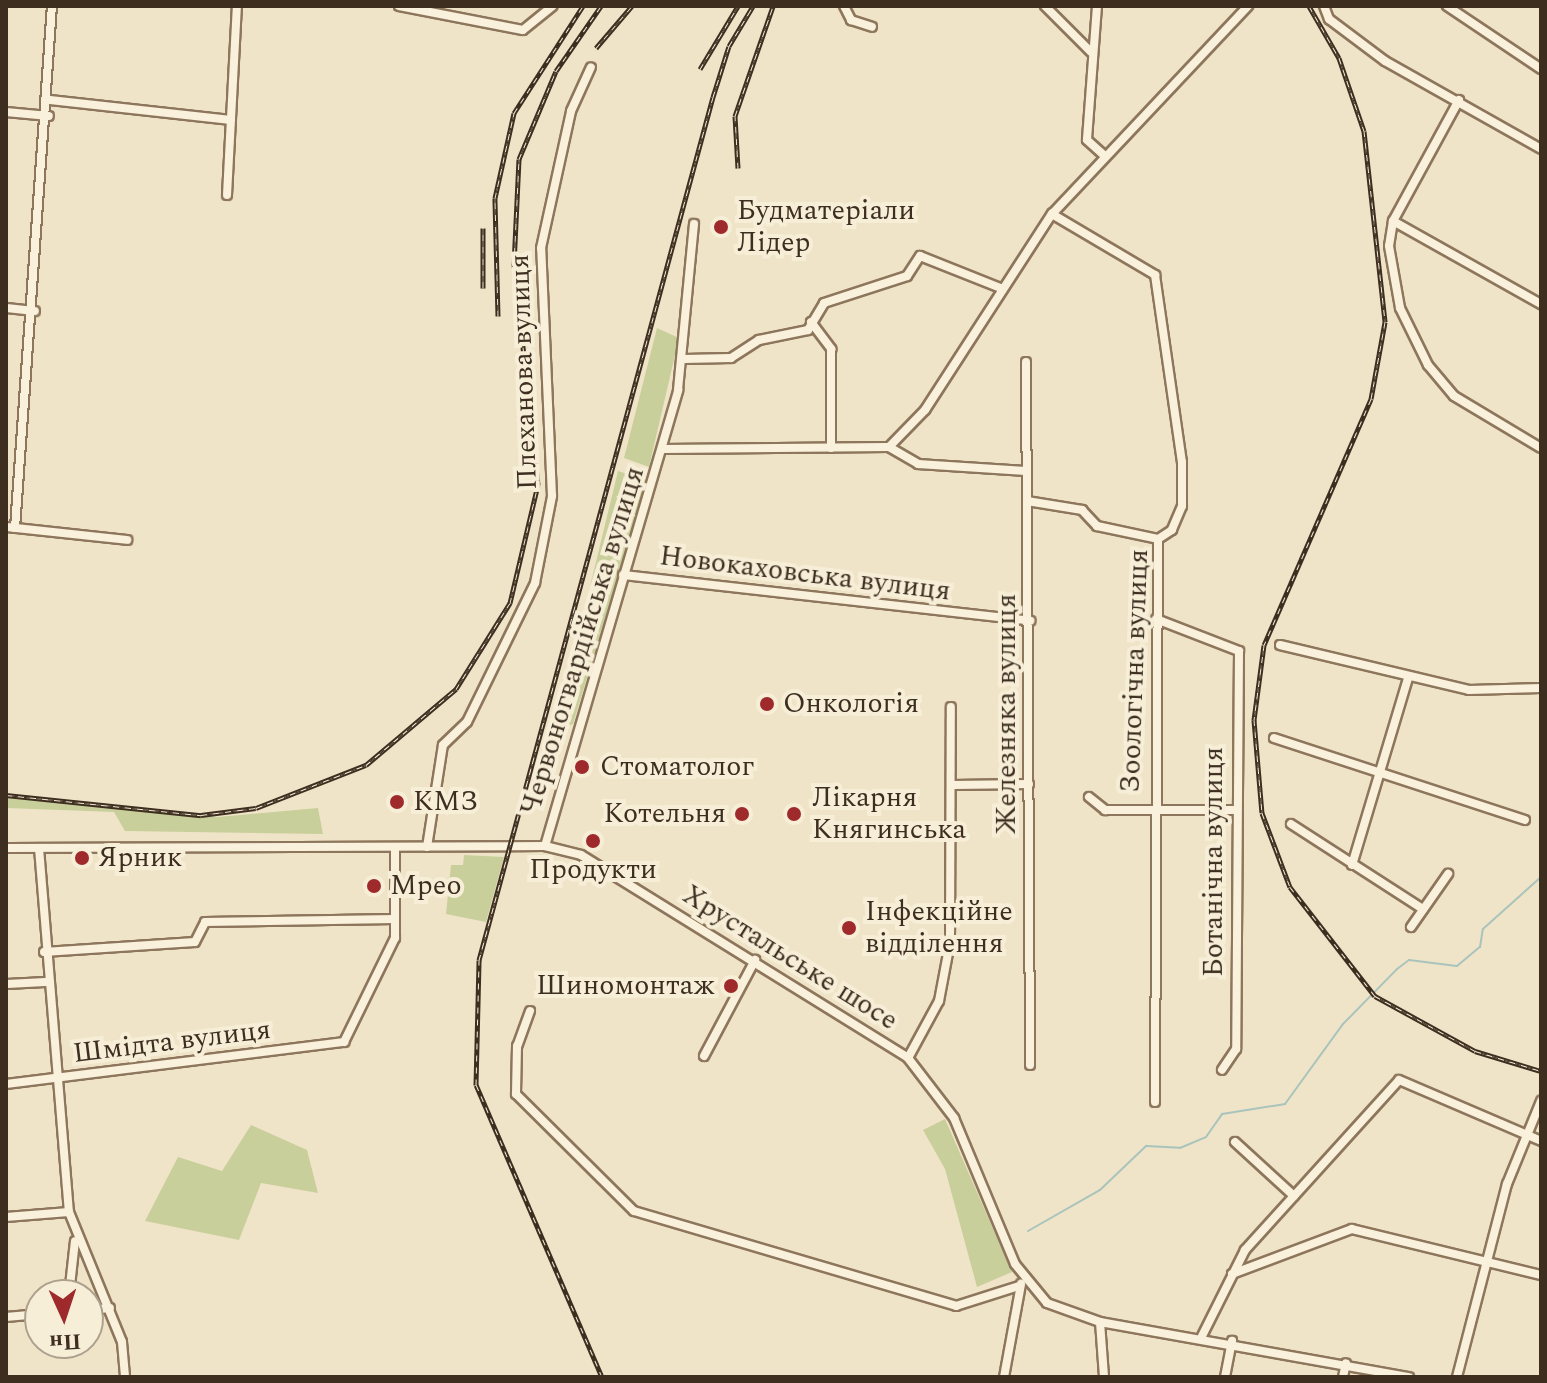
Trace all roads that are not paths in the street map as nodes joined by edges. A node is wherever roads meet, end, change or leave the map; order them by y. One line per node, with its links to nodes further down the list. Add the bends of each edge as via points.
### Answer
1 (52, 6): 15 (street)
2 (237, 6): 19 (street)
3 (399, 6): 4 (street, via 523,30)
4 (553, 6)
5 (844, 6): 11 (street, via 851,20)
6 (1045, 6): 12 (street)
7 (1097, 6): 12 (street)
8 (1248, 6): 21 (street)
9 (1324, 6): 16 (street, via 1329,19 1385,61)
10 (1447, 6): 14 (street)
11 (872, 27)
12 (1091, 52): 21 (street, via 1087,140)
13 (591, 67): 60 (street, Плеханова вулиця, via 571,111 541,248 552,496 535,583 467,722 443,745 433,768)
14 (1541, 69)
15 (50, 100): 18 (street); 19 (street)
16 (1459, 100): 20 (street); 24 (street)
17 (6, 112): 18 (street)
18 (49, 116): 29 (street)
19 (231, 120): 22 (street)
20 (1541, 149)
21 (1105, 156): 23 (street)
22 (227, 195)
23 (1052, 214): 26 (street); 40 (street, Зоологічна вулиця, via 1155,275 1182,462 1182,506 1172,530)
24 (1393, 221): 27 (street); 35 (street, via 1389,246 1400,308 1428,365 1454,396)
25 (694, 224): 31 (street, Червоногвардійська вулиця)
26 (1003, 289): 30 (street, via 920,256 907,276 824,303); 33 (street, via 925,410)
27 (1541, 304)
28 (6, 308): 29 (street)
29 (35, 311): 39 (street)
30 (811, 322): 31 (street, via 808,330 759,340 731,358); 34 (street, via 831,349)
31 (684, 359): 36 (street, Червоногвардійська вулиця)
32 (1026, 362): 37 (street, Железняка вулиця)
33 (889, 447): 34 (street); 37 (street, via 918,464)
34 (831, 448): 36 (street)
35 (1541, 448)
36 (663, 449): 42 (street, Червоногвардійська вулиця)
37 (1026, 471): 38 (street, Железняка вулиця)
38 (1027, 501): 40 (street, via 1082,510 1097,526); 44 (street, Железняка вулиця)
39 (11, 528): 41 (street)
40 (1158, 539): 43 (street, Зоологічна вулиця)
41 (127, 540)
42 (623, 575): 44 (street, Новокаховська вулиця); 58 (street, Червоногвардійська вулиця)
43 (1156, 619): 54 (street, Зоологічна вулиця); 55 (street, Ботанічна вулиця, via 1239,651)
44 (1030, 621): 51 (street, Железняка вулиця)
45 (1280, 645): 46 (street)
46 (1408, 678): 47 (street, via 1469,690); 50 (street)
47 (1541, 688)
48 (951, 707): 52 (street)
49 (1274, 738): 50 (street)
50 (1381, 767): 56 (street); 63 (street)
51 (1029, 784): 52 (street); 75 (street, Железняка вулиця)
52 (953, 785): 74 (street, via 950,943 939,1001)
53 (1089, 797): 54 (street, via 1105,810)
54 (1154, 810): 55 (street); 80 (street, Зоологічна вулиця)
55 (1233, 810): 76 (street, Ботанічна вулиця, via 1236,1049)
56 (1525, 820)
57 (1291, 824): 63 (street)
58 (545, 846): 60 (street, Хрустальське шосе); 69 (street, Хрустальське шосе, via 581,855)
59 (395, 847): 60 (street, Хрустальське шосе); 62 (street, Хрустальське шосе); 66 (street)
60 (427, 847)
61 (6, 848): 62 (street, Хрустальське шосе)
62 (39, 848): 68 (street)
63 (1352, 865): 65 (street)
64 (1448, 874): 65 (street)
65 (1423, 909): 67 (street)
66 (395, 919): 68 (street, via 205,922 195,942); 77 (street, Шмідта вулиця, via 395,938 344,1042)
67 (1411, 927)
68 (44, 952): 70 (street)
69 (755, 960): 73 (street); 74 (street, Хрустальське шосе)
70 (46, 982): 71 (street); 77 (street)
71 (6, 984)
72 (530, 1011): 93 (street, via 517,1046 516,1094 634,1211 956,1306)
73 (704, 1056)
74 (908, 1058): 91 (street, Хрустальське шосе, via 954,1118)
75 (1030, 1065)
76 (1222, 1070)
77 (53, 1080): 78 (street, Шмідта вулиця); 85 (street)
78 (6, 1084)
79 (1541, 1101): 81 (street)
80 (1155, 1102)
81 (1524, 1137): 82 (street); 84 (street, via 1399,1080); 88 (street)
82 (1541, 1141)
83 (1235, 1142): 84 (street)
84 (1294, 1196): 89 (street)
85 (69, 1212): 86 (street); 87 (street)
86 (6, 1217)
87 (75, 1239): 92 (street); 94 (street)
88 (1489, 1260): 89 (street, via 1352,1229); 90 (street); 106 (street)
89 (1231, 1275): 97 (street)
90 (1541, 1275)
91 (1026, 1278): 93 (street); 96 (street, Хрустальське шосе, via 1047,1303)
92 (71, 1279)
93 (1019, 1286): 101 (street)
94 (110, 1308): 95 (street); 100 (street)
95 (104, 1309)
96 (1100, 1322): 97 (street, Хрустальське шосе); 102 (street)
97 (1202, 1336): 98 (street, Хрустальське шосе)
98 (1232, 1341): 99 (street, Хрустальське шосе); 103 (street)
99 (1346, 1363): 104 (street); 105 (street, Хрустальське шосе)
100 (125, 1377)
101 (1004, 1377)
102 (1104, 1377)
103 (1225, 1377)
104 (1343, 1377)
105 (1409, 1377)
106 (1457, 1377)

